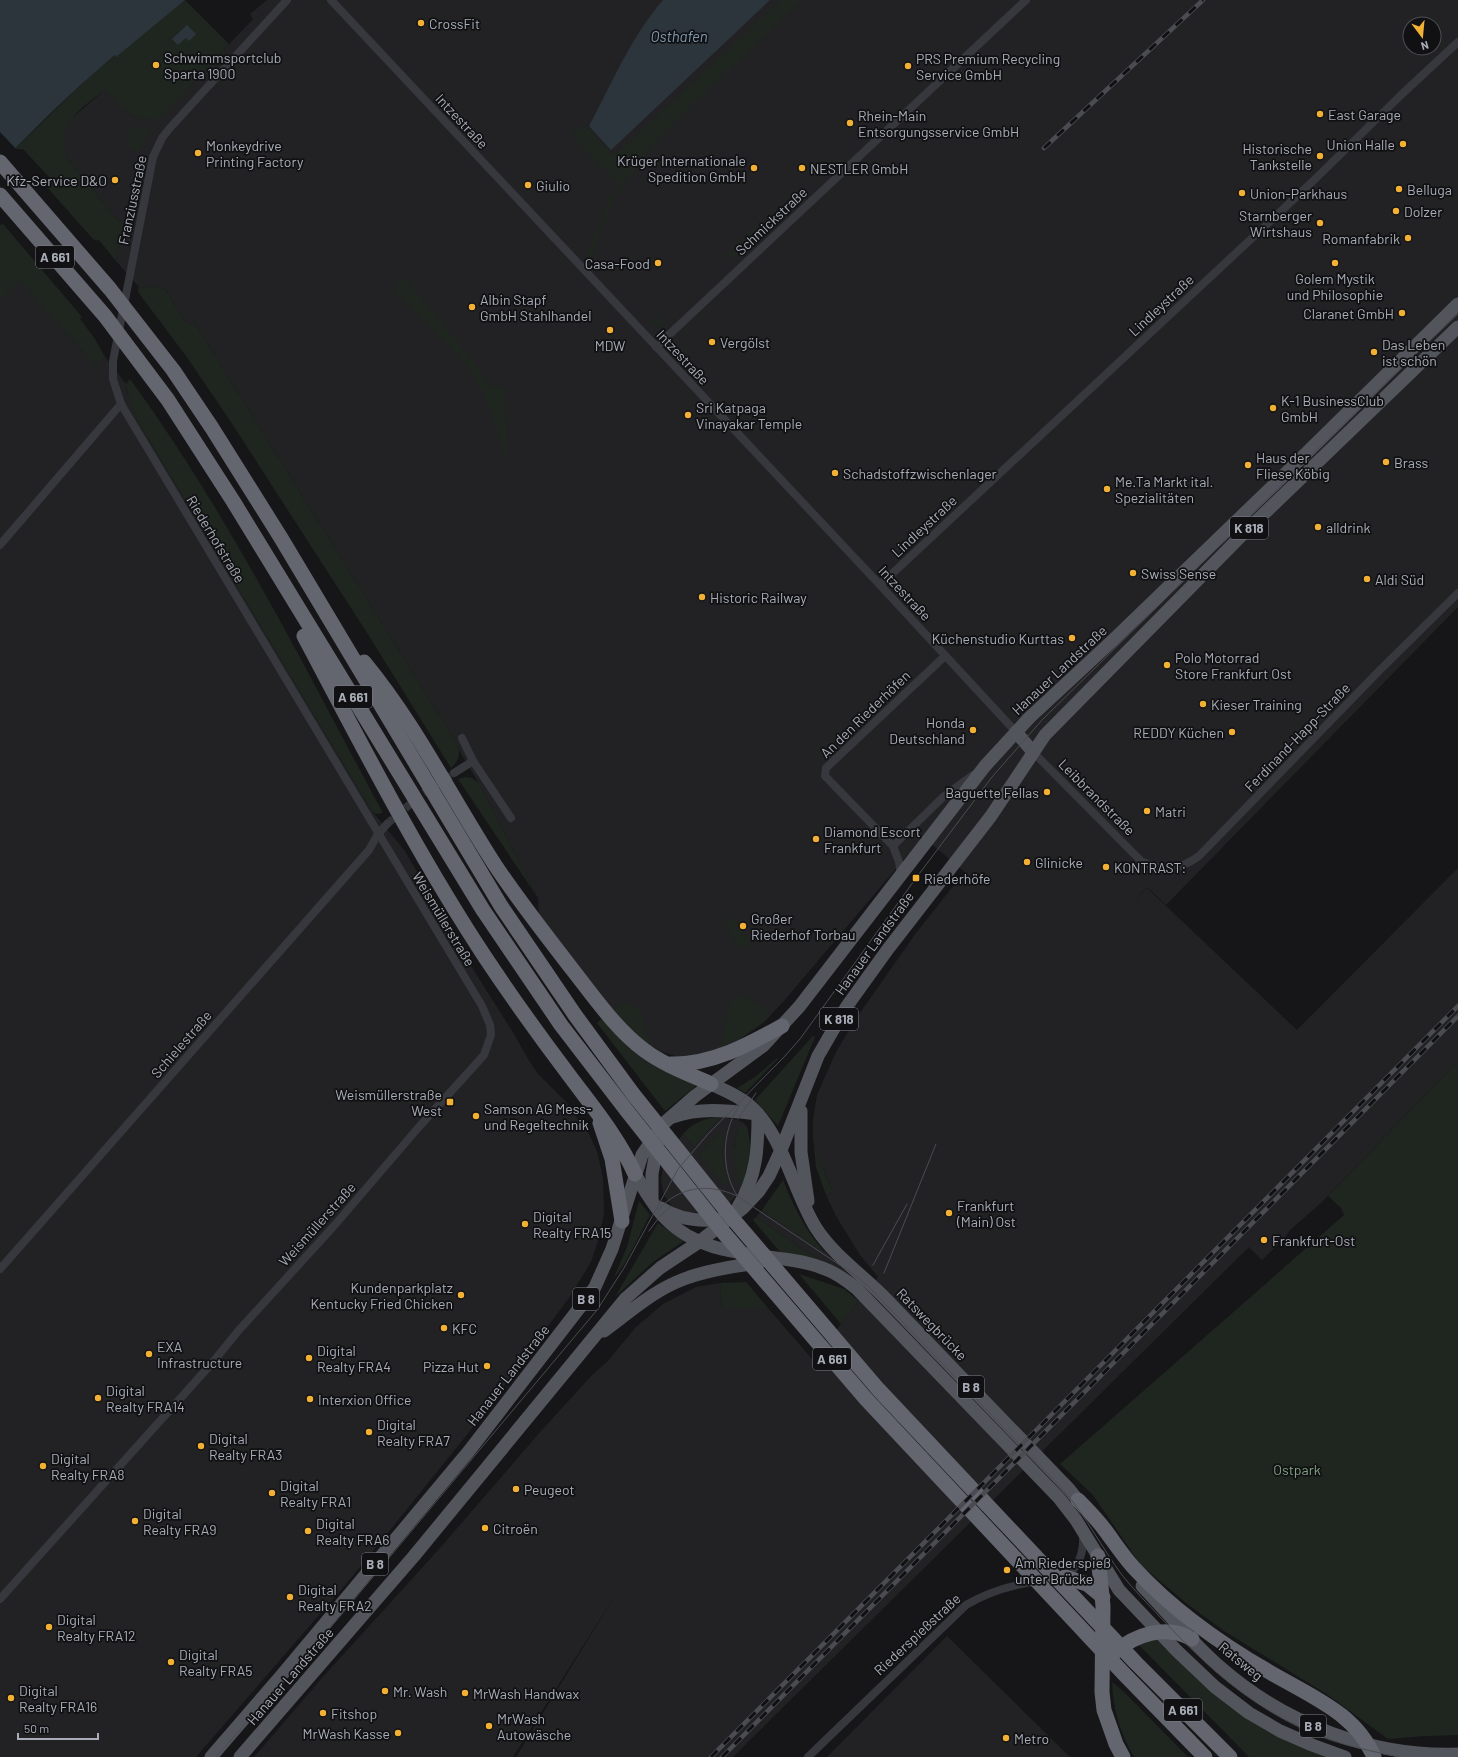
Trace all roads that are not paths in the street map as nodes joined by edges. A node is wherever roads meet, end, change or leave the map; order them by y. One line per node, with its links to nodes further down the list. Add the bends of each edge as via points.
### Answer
1 (287, 0): 10 (street, Franziusstraße, via 169,129 157,146 113,360 113,378)
2 (331, 0): 9 (street, Intzestraße)
3 (1026, 0): 9 (street, Schmickstraße)
4 (1458, 42): 13 (street, Lindleystraße)
5 (0, 162): 15 (highway, A 661, via 110,289 173,370 212,428)
6 (2, 197): 12 (highway, A 661, via 105,316 130,349 200,449)
7 (1458, 304): 17 (main road, Hanauer Landstraße / K 818, via 1362,400)
8 (1458, 327): 19 (main road, Hanauer Landstraße / K 818, via 1239,538 1045,735)
9 (656, 347): 13 (street, Intzestraße)
10 (120, 404): 11 (street); 25 (street, Riederhofstraße)
11 (0, 545)
12 (267, 557): 31 (highway, via 297,622 431,872 516,1003); 60 (highway, A 661, via 483,910 561,1025 627,1112 723,1232 866,1399)
13 (880, 586): 16 (street, Intzestraße)
14 (1458, 593): 27 (street, Ferdinand-Happ-Straße, via 1199,856 1188,864 1171,869)
15 (333, 624): 30 (highway, via 384,686 495,865 536,922 617,1024 643,1049); 61 (highway, A 661, via 501,906 575,1015 633,1094 733,1219 878,1389 1136,1663)
16 (945, 656): 17 (street, Intzestraße); 26 (street, An den Riederhöfen, via 826,768 824,773)
17 (1016, 732): 19 (main road); 21 (main road, Hanauer Landstraße / K 818)
18 (462, 738): 20 (street)
19 (1033, 752): 27 (street, Leibbrandstraße); 33 (main road, Hanauer Landstraße / K 818, via 991,816 847,1006 818,1056)
20 (473, 760): 22 (street); 23 (street)
21 (985, 766): 26 (street, via 943,797); 28 (main road, Hanauer Landstraße / K 818)
22 (454, 773)
23 (512, 818)
24 (387, 824): 25 (street)
25 (378, 834): 44 (street, Schielestraße, via 369,850); 51 (street, Weismüllerstraße, via 487,1015 491,1035 484,1055)
26 (893, 846): 28 (street, An den Riederhöfen)
27 (1141, 861)
28 (901, 876): 29 (main road, Hanauer Landstraße / K 818, via 821,981)
29 (782, 1026): 30 (highway, via 712,1058 694,1063); 32 (main road, Hanauer Landstraße / K 818, via 749,1058)
30 (668, 1064): 32 (highway)
31 (566, 1072): 37 (highway, via 609,1128); 40 (highway, via 598,1120 603,1132 614,1170)
32 (711, 1084): 34 (main road, B 8, via 743,1101); 35 (main road, B 8)
33 (802, 1096): 36 (main road, Hanauer Landstraße / K 818); 41 (main road, via 800,1152)
34 (758, 1114): 35 (main road, via 706,1111 683,1114); 36 (main road, B 8); 39 (main road, via 755,1168 748,1188)
35 (665, 1122): 37 (main road, B 8, via 647,1146); 38 (main road, via 654,1158)
36 (781, 1150): 39 (main road, K 818, via 759,1191); 41 (main road, B 8)
37 (635, 1174): 38 (main road); 40 (main road, Hanauer Landstraße / B 8)
38 (652, 1201): 39 (main road, via 680,1218 705,1221); 42 (main road, via 669,1222)
39 (732, 1217): 42 (main road, K 818)
40 (622, 1221): 56 (main road, Hanauer Landstraße / B 8, via 605,1268 595,1287 566,1327 469,1451)
41 (813, 1222): 46 (main road, Ratswegbrücke / B 8, via 828,1244 873,1285)
42 (699, 1242): 43 (main road, B 8, via 729,1252); 45 (main road, Hanauer Landstraße / B 8, via 639,1285 621,1303)
43 (799, 1262): 45 (main road, via 756,1263 683,1279 638,1305); 46 (main road, Ratswegbrücke / B 8, via 825,1269 864,1296)
44 (0, 1269)
45 (592, 1341): 57 (main road, Hanauer Landstraße / B 8, via 414,1556)
46 (1069, 1496): 47 (main road, B 8, via 1071,1512); 53 (main road, Ratsweg / B 8, via 1117,1557); 63 (highway, via 1096,1518 1134,1568 1165,1600 1201,1629 1267,1671 1327,1703 1362,1736)
47 (1083, 1530): 48 (main road, B 8); 49 (street, via 1081,1558)
48 (1098, 1556): 50 (highway); 52 (main road, B 8, via 1119,1590)
49 (1065, 1577): 50 (highway, via 1087,1584); 58 (street, Riederspießstraße, via 1023,1583 979,1597 966,1605)
50 (1103, 1597): 54 (highway)
51 (0, 1599)
52 (1159, 1632): 53 (highway, via 1180,1634); 54 (highway, via 1130,1640 1121,1646 1113,1654); 62 (main road, B 8, via 1214,1687 1249,1713 1295,1738)
53 (1192, 1639): 55 (main road, Ratsweg / B 8, via 1219,1666 1250,1690 1317,1728 1381,1747 1431,1754)
54 (1102, 1680): 59 (highway, via 1108,1725)
55 (1458, 1754)
56 (211, 1757)
57 (240, 1757)
58 (808, 1757)
59 (1123, 1757)
60 (1205, 1757)
61 (1230, 1757)
62 (1345, 1757)
63 (1374, 1757)

